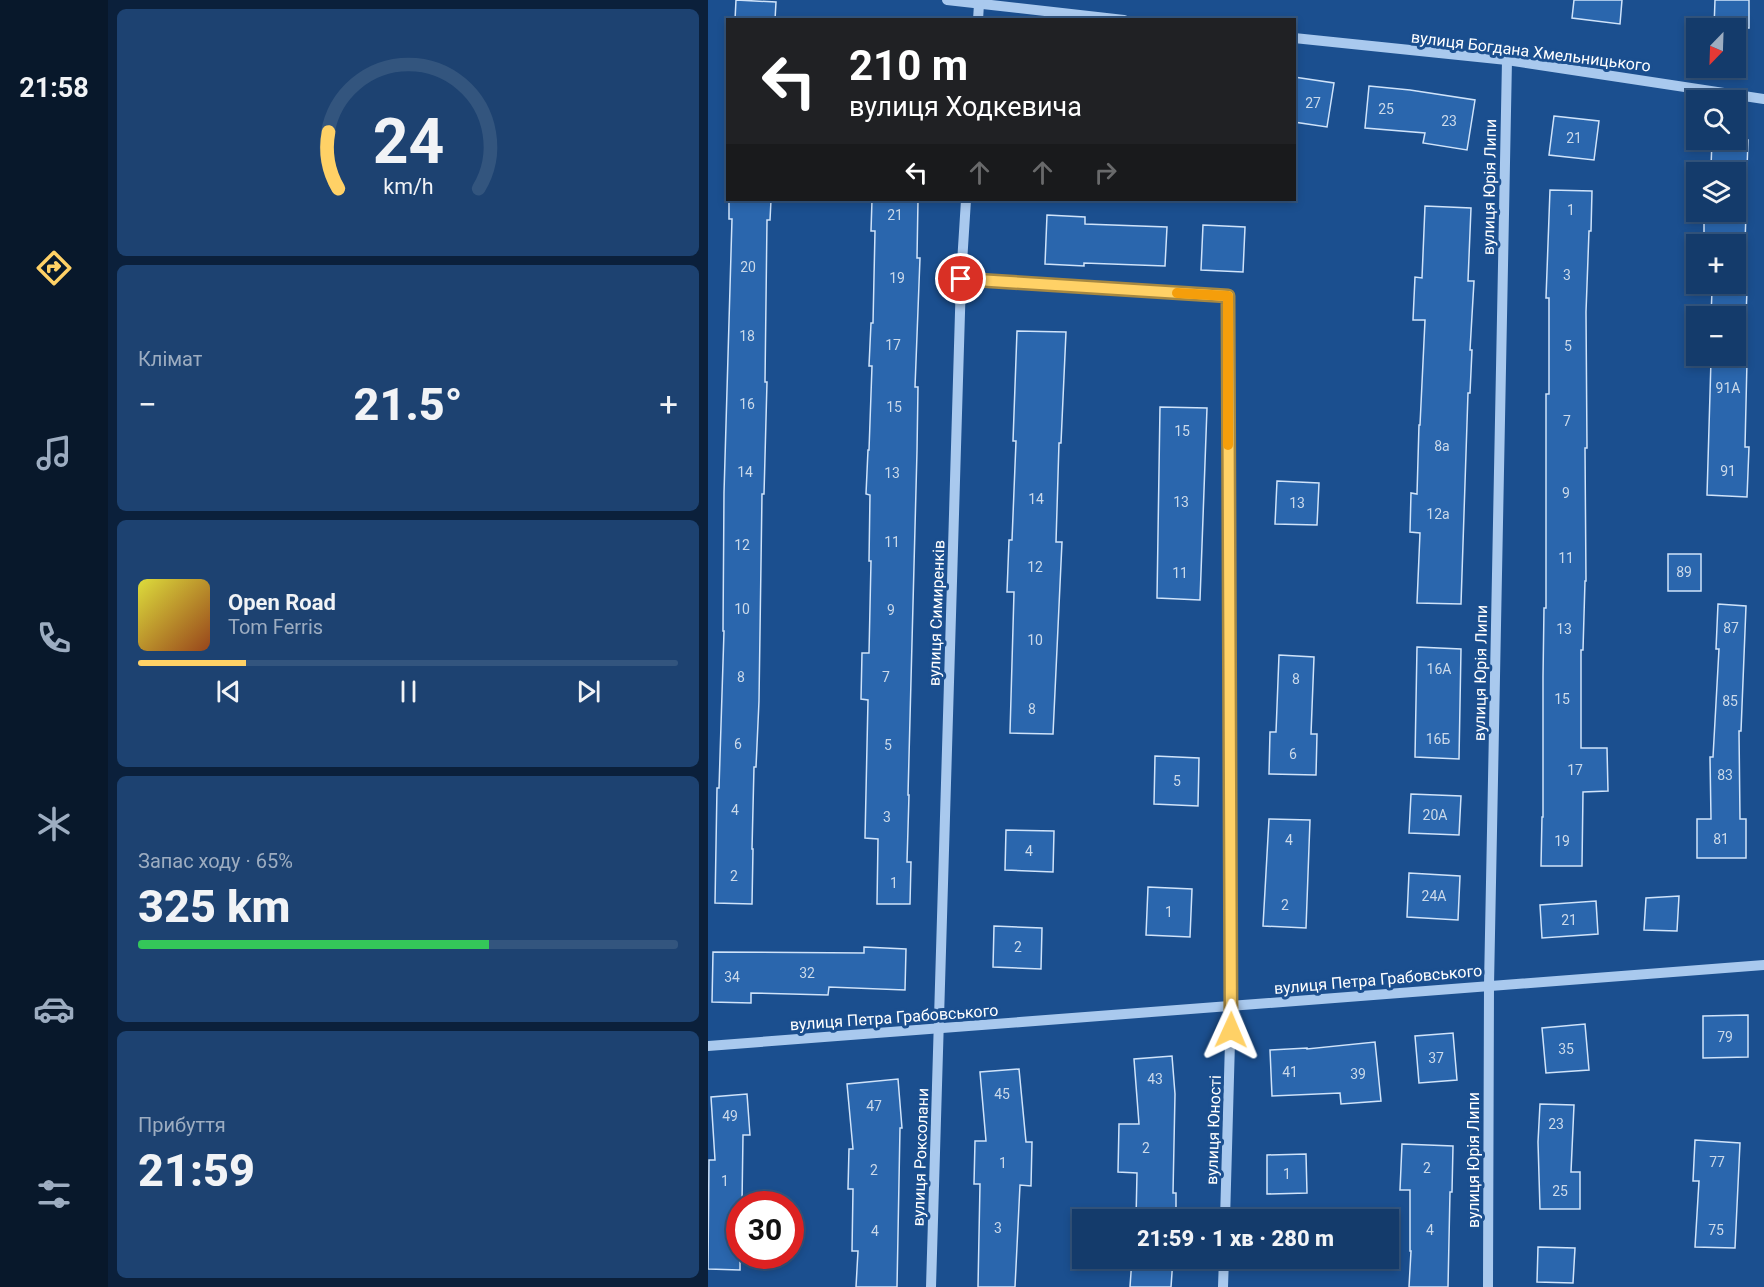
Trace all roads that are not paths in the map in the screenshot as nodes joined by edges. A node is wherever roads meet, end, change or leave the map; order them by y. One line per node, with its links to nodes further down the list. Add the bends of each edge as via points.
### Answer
1 (947, 0): 2 (street)
2 (979, 4): 3 (street); 4 (street)
3 (978, 18)
4 (1106, 18)
5 (1296, 38): 6 (street, вулиця Богдана Хмельницького)
6 (1507, 60): 7 (street, вулиця Богдана Хмельницького); 11 (street, вулиця Юрія Липи)
7 (1764, 99)
8 (966, 201): 9 (street, вулиця Симиренків)
9 (961, 279): 12 (street, вулиця Юності, via 1228,296); 13 (street, вулиця Симиренків)
10 (1764, 965): 11 (street, вулиця Петра Грабовського)
11 (1489, 985): 12 (street, вулиця Петра Грабовського); 19 (street, вулиця Юрія Липи)
12 (1231, 1006): 13 (street, вулиця Петра Грабовського); 15 (street, вулиця Юності)
13 (939, 1028): 14 (street, вулиця Петра Грабовського); 17 (street, вулиця Роксолани)
14 (708, 1046)
15 (1225, 1209)
16 (1224, 1269): 18 (street)
17 (931, 1287)
18 (1223, 1287)
19 (1488, 1287)

